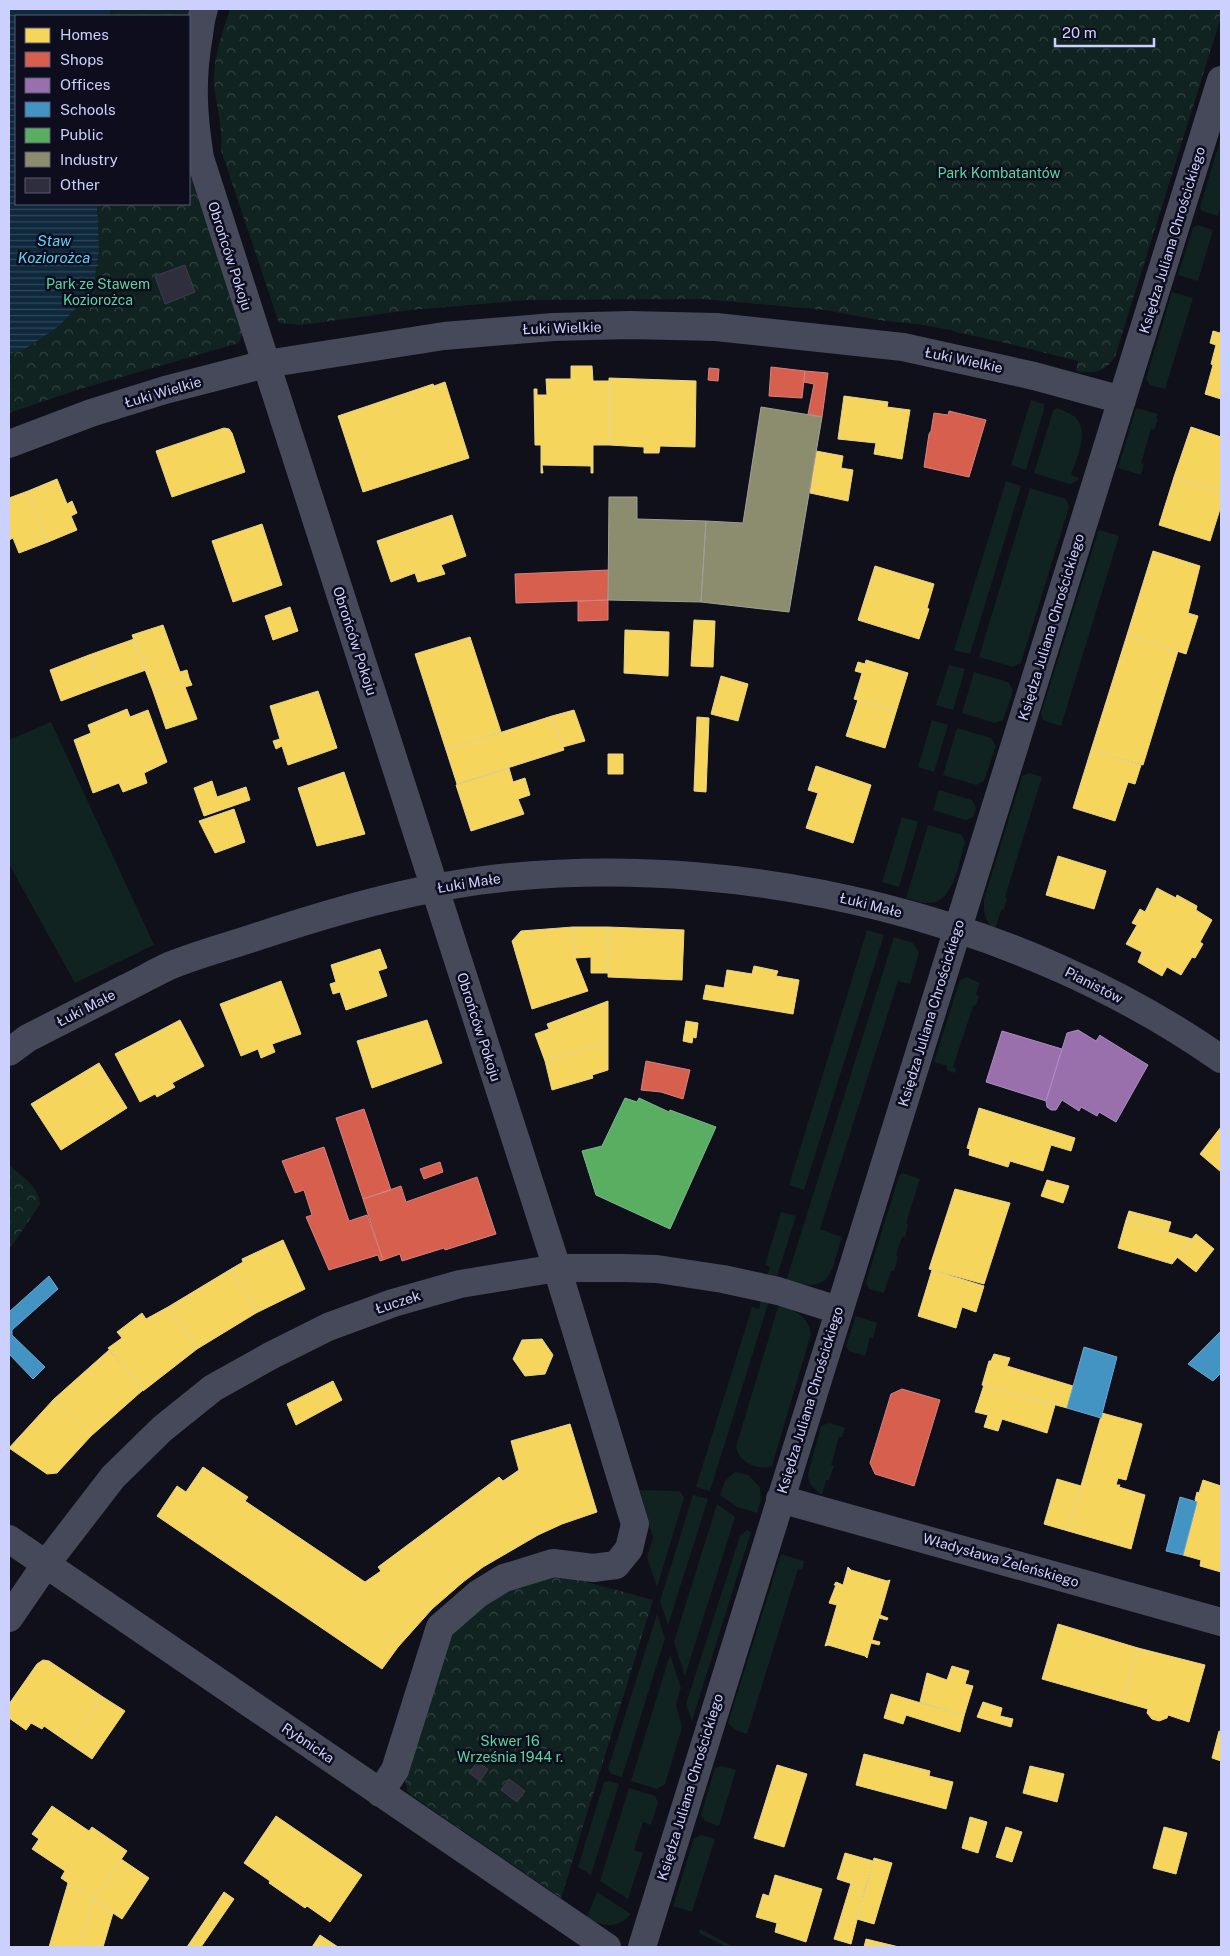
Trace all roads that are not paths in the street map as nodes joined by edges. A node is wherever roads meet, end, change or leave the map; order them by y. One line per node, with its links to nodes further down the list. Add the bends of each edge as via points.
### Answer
1 (204, 9): 3 (street, Obrońców Pokoju, via 192,90 200,158)
2 (1221, 80): 4 (street, Księdza Juliana Chrościckiego)
3 (266, 364): 4 (street, Łuki Wielkie, via 444,336 497,331 630,325 716,327 903,347 1034,376); 5 (street, Łuki Wielkie, via 91,413); 6 (street, Obrońców Pokoju)
4 (1122, 400): 7 (street, Księdza Juliana Chrościckiego)
5 (9, 444)
6 (435, 888): 7 (street, Łuki Małe, via 558,874 696,876 835,896); 8 (street, Łuki Małe, via 325,914 169,966 28,1038); 10 (street, Obrońców Pokoju)
7 (957, 930): 9 (street, Pianistów, via 1065,969 1136,1007); 11 (street, Księdza Juliana Chrościckiego)
8 (9, 1052)
9 (1221, 1059)
10 (557, 1268): 11 (street, Łuczek, via 657,1269 690,1273 755,1285); 14 (street, Łuczek, via 460,1284 393,1303 328,1327 213,1388 162,1429 113,1477); 17 (street, Obrońców Pokoju, via 631,1507 635,1524 629,1549 616,1565 593,1568 553,1563 504,1578 478,1594 440,1627 395,1770)
11 (838, 1310): 12 (street, Księdza Juliana Chrościckiego)
12 (780, 1499): 16 (street, Władysława Żeleńskiego); 19 (street, Księdza Juliana Chrościckiego)
13 (9, 1539): 14 (street, Rybnicka)
14 (46, 1564): 15 (street, Łuczek); 17 (street, Rybnicka)
15 (9, 1618)
16 (1221, 1622)
17 (380, 1793): 18 (street, Rybnicka)
18 (607, 1947)
19 (642, 1947)

